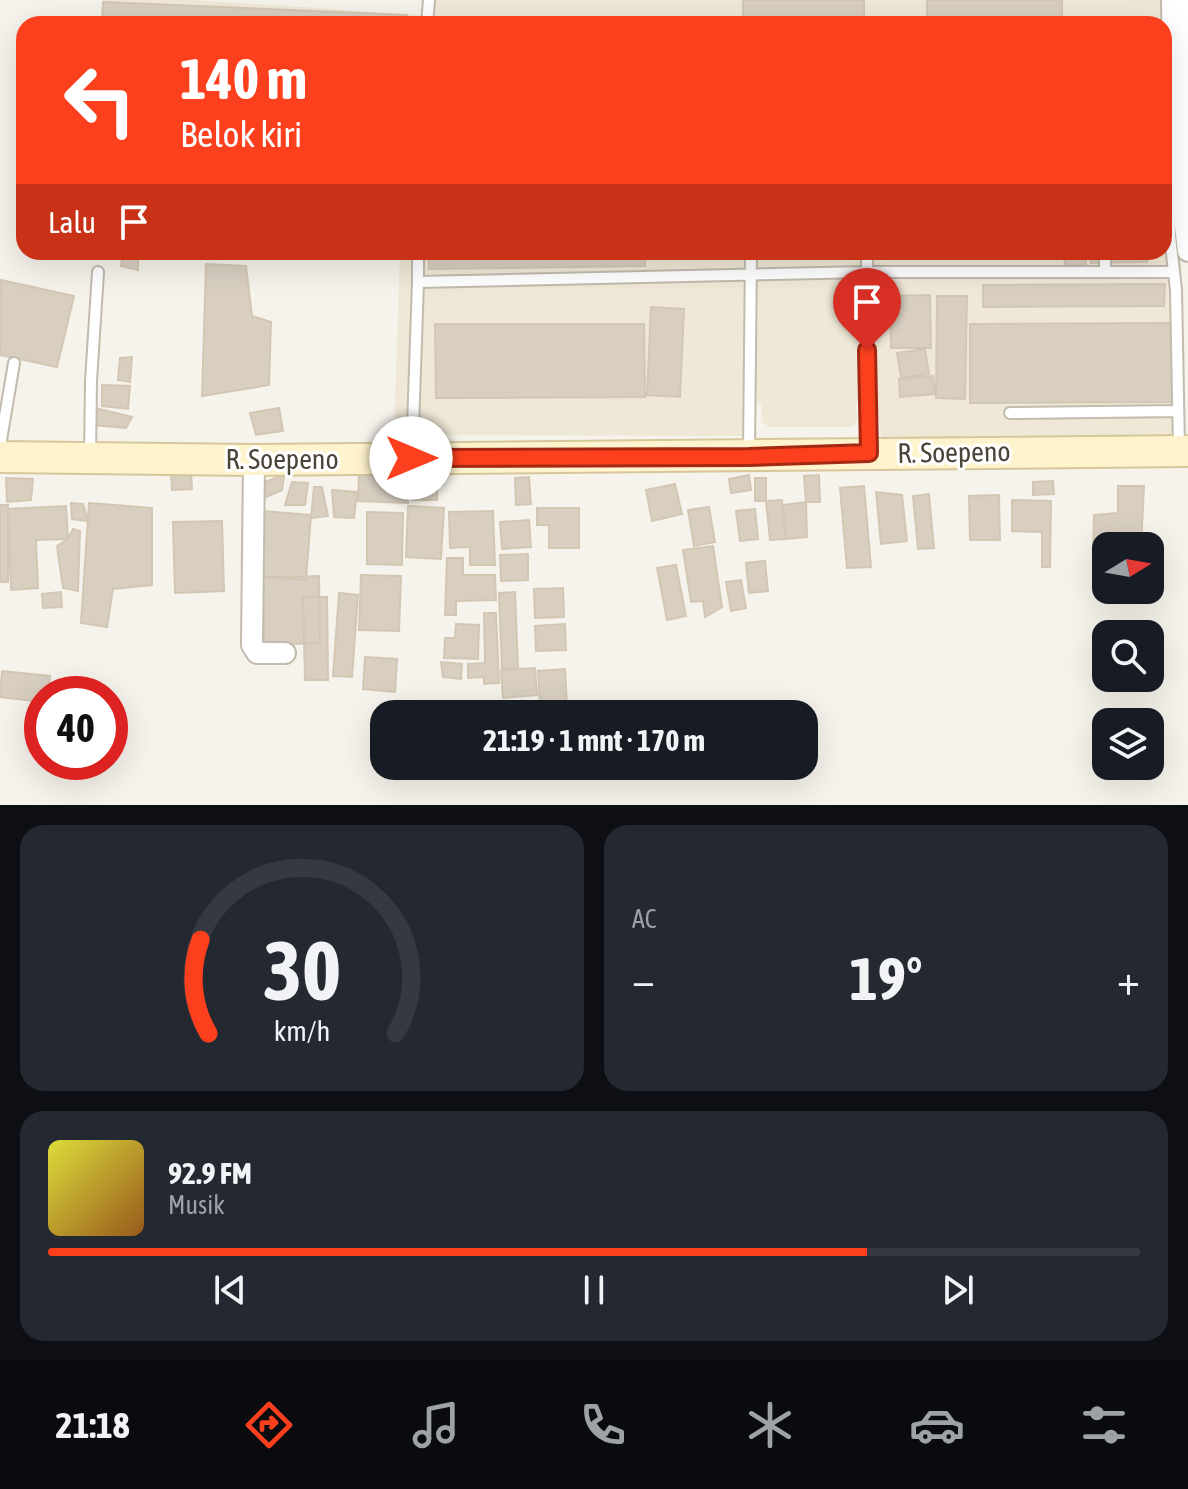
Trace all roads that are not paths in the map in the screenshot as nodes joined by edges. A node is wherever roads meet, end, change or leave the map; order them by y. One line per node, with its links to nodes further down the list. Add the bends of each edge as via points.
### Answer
1 (1179, 0): 2 (street, via 1182,200)
2 (1188, 251)
3 (1172, 254): 11 (lane)
4 (418, 260): 13 (lane)
5 (751, 260): 12 (lane)
6 (867, 260): 9 (lane)
7 (1105, 260): 10 (lane)
8 (98, 272): 22 (lane)
9 (867, 272): 10 (lane); 12 (lane); 19 (lane)
10 (1105, 272): 11 (lane)
11 (1174, 272): 15 (lane)
12 (751, 276): 13 (lane); 21 (lane)
13 (418, 282): 23 (lane)
14 (14, 363): 17 (lane)
15 (1178, 411): 16 (lane); 18 (lane)
16 (1010, 413)
17 (0, 446)
18 (1184, 451): 19 (street, R. Soepeno)
19 (869, 453): 21 (street, R. Soepeno)
20 (0, 457): 22 (street, R. Soepeno)
21 (749, 457): 23 (street, R. Soepeno)
22 (90, 458): 24 (street, R. Soepeno)
23 (411, 458): 24 (street, R. Soepeno)
24 (254, 460): 25 (street, via 252,645 257,653)
25 (285, 653)

